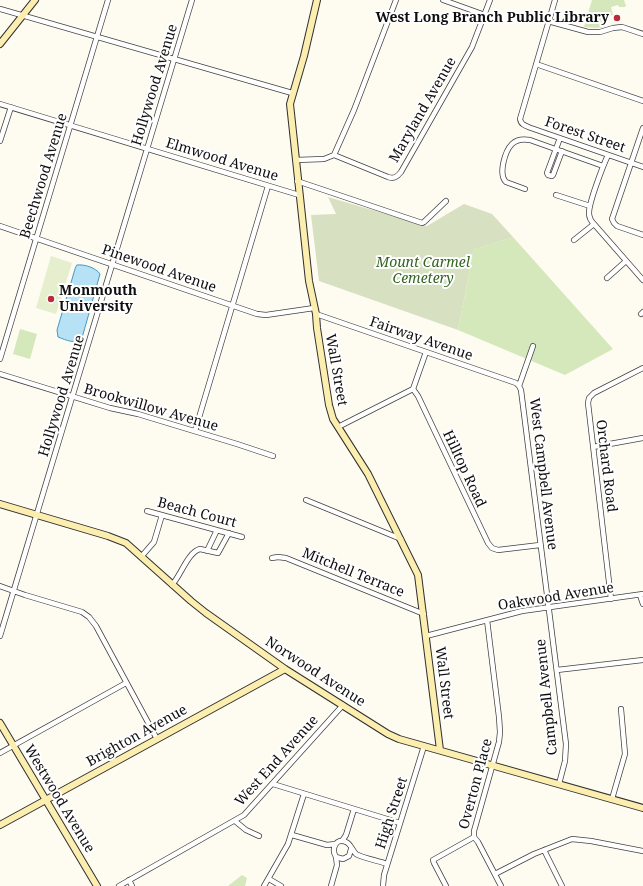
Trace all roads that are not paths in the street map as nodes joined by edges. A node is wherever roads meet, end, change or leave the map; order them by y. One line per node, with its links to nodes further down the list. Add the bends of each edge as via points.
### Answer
1 (35, 0): 11 (street)
2 (108, 0): 14 (street, Beechwood Avenue)
3 (192, 0): 16 (street, Hollywood Avenue)
4 (317, 0): 18 (street, Wall Street)
5 (396, 0): 29 (street)
6 (443, 0): 10 (street)
7 (490, 0): 10 (street, Maryland Avenue)
8 (555, 0): 12 (street)
9 (0, 9): 11 (street)
10 (485, 15): 29 (street, Maryland Avenue, via 472,47 397,177 388,177)
11 (22, 16): 14 (street); 15 (street)
12 (548, 21): 13 (street, via 588,32 622,27); 17 (street)
13 (643, 34)
14 (97, 37): 16 (street); 22 (street, Beechwood Avenue)
15 (0, 44)
16 (175, 59): 18 (street); 26 (street, Hollywood Avenue)
17 (536, 64): 19 (street); 24 (street, Forest Street, via 520,119 531,128)
18 (292, 93): 31 (street, Wall Street, via 290,104)
19 (643, 101)
20 (0, 104): 21 (street, Elmwood Avenue)
21 (11, 107): 22 (street, Elmwood Avenue); 25 (street)
22 (71, 126): 26 (street, Elmwood Avenue); 45 (street, Beechwood Avenue)
23 (643, 128): 32 (street)
24 (560, 138): 27 (street); 30 (street, Forest Street)
25 (0, 141)
26 (148, 149): 36 (street, Elmwood Avenue); 48 (street, Hollywood Avenue)
27 (555, 149): 28 (street); 28 (street, via 548,175 553,175); 37 (street, via 526,139 510,146 502,167 502,177 506,182)
28 (562, 151): 33 (street)
29 (334, 155): 31 (street)
30 (608, 155): 32 (street, Forest Street); 33 (street)
31 (296, 160): 35 (street, Wall Street)
32 (631, 163): 34 (street, Forest Street); 44 (street, via 612,216 617,226)
33 (603, 166): 41 (street)
34 (643, 167)
35 (297, 181): 38 (street, Wall Street); 40 (street, via 422,223)
36 (268, 186): 38 (street, Elmwood Avenue); 51 (street)
37 (525, 189)
38 (299, 195): 52 (street, Wall Street)
39 (556, 195): 41 (street)
40 (446, 201)
41 (590, 206): 42 (street, via 590,217)
42 (594, 224): 46 (street); 47 (street)
43 (0, 226): 45 (street, Pinewood Avenue)
44 (643, 235)
45 (36, 239): 48 (street, Pinewood Avenue); 55 (street, Beechwood Avenue)
46 (574, 240)
47 (626, 261): 49 (street); 50 (street)
48 (113, 265): 51 (street, Pinewood Avenue); 60 (street, Hollywood Avenue)
49 (607, 278)
50 (643, 280)
51 (232, 306): 52 (street, Pinewood Avenue, via 264,315); 62 (street)
52 (315, 311): 54 (street, Fairway Avenue); 61 (street, Wall Street, via 329,405)
53 (533, 346): 58 (street, West Campbell Avenue)
54 (426, 352): 58 (street, Fairway Avenue); 59 (street)
55 (0, 359)
56 (643, 368): 64 (street, Orchard Road, via 589,398)
57 (0, 374): 60 (street, Brookwillow Avenue)
58 (519, 386): 75 (street, West Campbell Avenue)
59 (413, 389): 61 (street); 75 (street, Hilltop Road, via 489,545 498,550)
60 (73, 397): 62 (street, Brookwillow Avenue); 69 (street, Hollywood Avenue)
61 (338, 426): 74 (street, Wall Street, via 368,474)
62 (195, 432): 65 (street, Brookwillow Avenue)
63 (643, 438): 64 (street)
64 (593, 447): 83 (street, Orchard Road)
65 (274, 456)
66 (306, 500): 74 (street)
67 (0, 504): 69 (street, Norwood Avenue)
68 (147, 511): 70 (street, Beach Court)
69 (37, 515): 77 (street, Norwood Avenue, via 121,541); 81 (street, Hollywood Avenue)
70 (162, 515): 71 (street, Beach Court); 77 (street, via 154,542)
71 (217, 530): 72 (street, Beach Court); 76 (street)
72 (228, 533): 73 (street, Beach Court); 76 (street, via 218,553)
73 (242, 537)
74 (401, 539): 86 (street, Wall Street, via 418,575)
75 (540, 545): 85 (street, West Campbell Avenue)
76 (206, 551): 79 (street, via 198,549 192,553)
77 (141, 557): 79 (street, Norwood Avenue)
78 (272, 558): 86 (street, Mitchell Terrace, via 286,558)
79 (172, 585): 91 (street, Norwood Avenue)
80 (0, 586): 81 (street)
81 (14, 591): 88 (street, Hollywood Avenue); 93 (street, via 85,613 96,626)
82 (642, 595): 83 (street, Oakwood Avenue); 84 (street)
83 (611, 599): 85 (street, Oakwood Avenue)
84 (643, 604)
85 (549, 607): 87 (street, Oakwood Avenue); 92 (street, Campbell Avenue)
86 (424, 614): 89 (street, Wall Street)
87 (487, 620): 89 (street, Oakwood Avenue); 102 (street, Overton Place, via 500,732)
88 (0, 636)
89 (426, 636): 100 (street, Wall Street)
90 (643, 660): 92 (street)
91 (285, 668): 94 (street, Norwood Avenue); 97 (street, Brighton Avenue)
92 (557, 670): 104 (street, Campbell Avenue, via 566,751)
93 (126, 683): 97 (street); 98 (street)
94 (342, 705): 99 (street, Norwood Avenue, via 388,734); 103 (street, West End Avenue)
95 (621, 709): 106 (street, via 625,754)
96 (0, 724): 98 (street, Westwood Avenue)
97 (157, 739): 107 (street, Brighton Avenue)
98 (13, 746): 101 (street); 107 (street, Westwood Avenue)
99 (424, 746): 100 (street, Norwood Avenue); 111 (street, High Street)
100 (440, 750): 102 (street, Norwood Avenue)
101 (0, 753)
102 (493, 766): 104 (street, Norwood Avenue); 116 (street, Overton Place)
103 (273, 784): 105 (street); 110 (street, West End Avenue)
104 (559, 784): 106 (street, Norwood Avenue)
105 (304, 794): 109 (street); 113 (street)
106 (612, 799): 108 (street, Norwood Avenue)
107 (45, 800): 112 (street, Brighton Avenue); 134 (street, Westwood Avenue)
108 (643, 808)
109 (354, 809): 111 (street); 114 (street)
110 (235, 821): 115 (street); 133 (street, West End Avenue)
111 (400, 823): 129 (street, High Street)
112 (0, 825)
113 (292, 835): 120 (street); 132 (street)
114 (346, 835): 117 (street); 118 (street)
115 (259, 836)
116 (474, 837): 131 (street); 141 (street, Overton Place, via 433,860)
117 (342, 841): 118 (street); 119 (street)
118 (348, 843): 121 (street)
119 (335, 844): 120 (street); 123 (street)
120 (327, 845): 123 (street)
121 (351, 849): 125 (street); 126 (street)
122 (544, 850): 124 (street, via 575,839); 131 (street); 143 (street)
123 (333, 851): 127 (street)
124 (643, 851)
125 (357, 854): 126 (street); 129 (street)
126 (349, 856): 128 (street)
127 (336, 857): 128 (street); 130 (street)
128 (343, 859): 130 (street)
129 (387, 864): 140 (street, High Street)
130 (337, 865): 139 (street)
131 (494, 874): 142 (street)
132 (269, 879): 137 (street); 138 (street)
133 (128, 880): 135 (street, West End Avenue); 136 (street)
134 (97, 886)
135 (119, 886)
136 (132, 886)
137 (264, 886)
138 (281, 886)
139 (331, 886)
140 (383, 886)
141 (446, 886)
142 (501, 886)
143 (562, 886)

